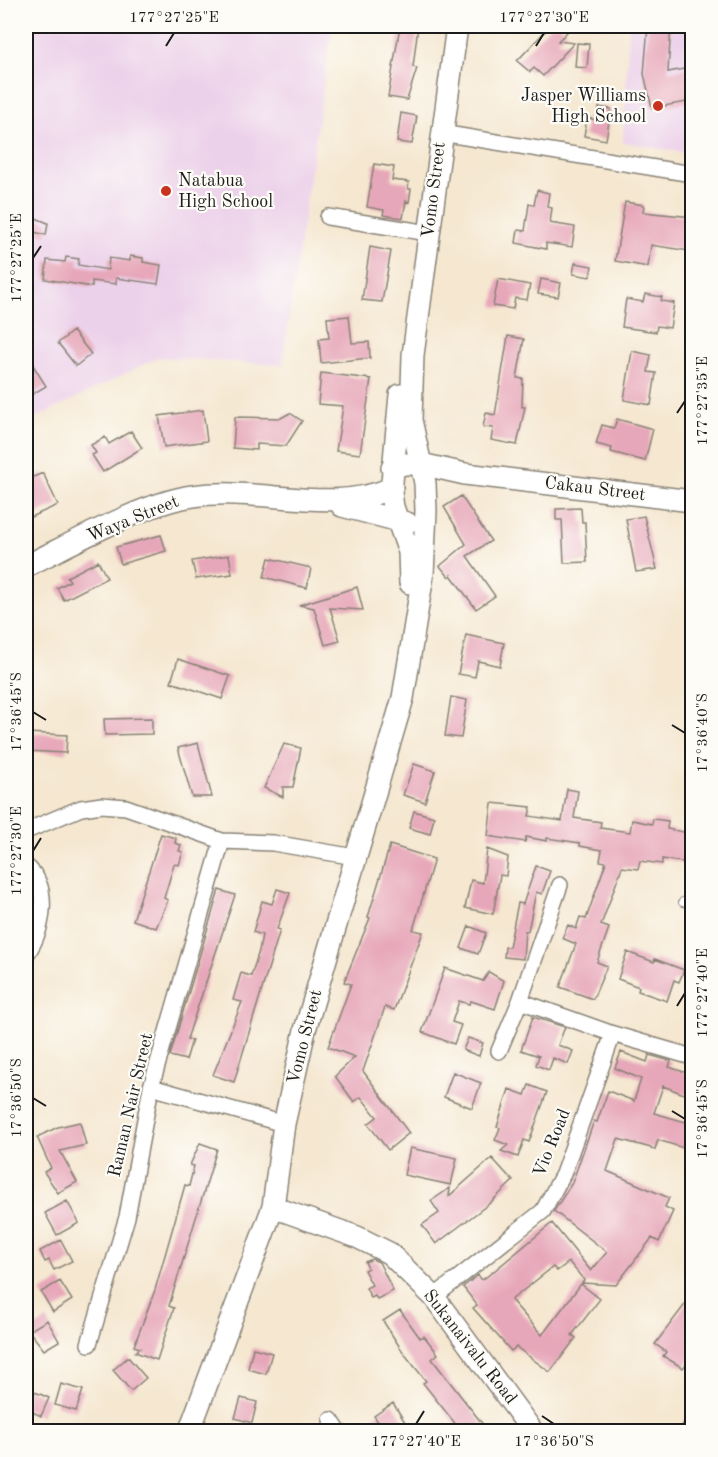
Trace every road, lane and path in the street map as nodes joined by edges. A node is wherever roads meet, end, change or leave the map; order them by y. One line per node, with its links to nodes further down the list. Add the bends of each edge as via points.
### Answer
1 (458, 26): 2 (main road, Vomo Street)
2 (441, 133): 3 (street); 5 (main road, Vomo Street)
3 (693, 174)
4 (328, 217): 5 (street)
5 (429, 233): 6 (main road, Vomo Street)
6 (413, 355): 7 (main road, Vomo Street, via 411,420); 8 (main road, Vomo Street, via 398,406)
7 (421, 464): 8 (main road, Waya Street, via 404,464); 9 (main road, Cakau Street); 12 (main road, Vomo Street)
8 (392, 478): 10 (main road, Waya Street, via 364,498); 13 (main road, Vomo Street, via 393,507)
9 (498, 478): 11 (main road, Cakau Street); 12 (main road, Cakau Street, via 449,482)
10 (318, 500): 13 (main road, Waya Street); 14 (main road, Waya Street, via 239,494 192,496 146,510)
11 (693, 501)
12 (426, 509): 13 (main road, via 413,522); 15 (main road, Vomo Street, via 423,575)
13 (399, 523): 15 (main road, Vomo Street, via 409,554)
14 (26, 565)
15 (411, 638): 18 (main road, Vomo Street, via 399,715)
16 (26, 831): 17 (street, via 81,808 102,805 157,815)
17 (222, 841): 18 (street, via 273,843); 28 (street, Raman Nair Street)
18 (355, 857): 29 (main road, Vomo Street, via 305,1030)
19 (26, 866): 23 (street, via 36,879 42,908 38,934)
20 (560, 885): 24 (street)
21 (683, 902): 22 (lane)
22 (693, 904)
23 (26, 955)
24 (520, 1001): 25 (street); 26 (street)
25 (613, 1034): 27 (street); 31 (street, Vio Road, via 563,1174 543,1211)
26 (499, 1051)
27 (693, 1057)
28 (151, 1087): 29 (street); 32 (street, Raman Nair Street, via 127,1216)
29 (284, 1124): 30 (main road, Vomo Street)
30 (273, 1207): 31 (main road, Sukanaivalu Road, via 357,1237 389,1253); 34 (main road, Vomo Street)
31 (434, 1297): 35 (main road, Sukanaivalu Road)
32 (89, 1344)
33 (693, 1425): 36 (street)
34 (189, 1431)
35 (533, 1431)
36 (688, 1431)

